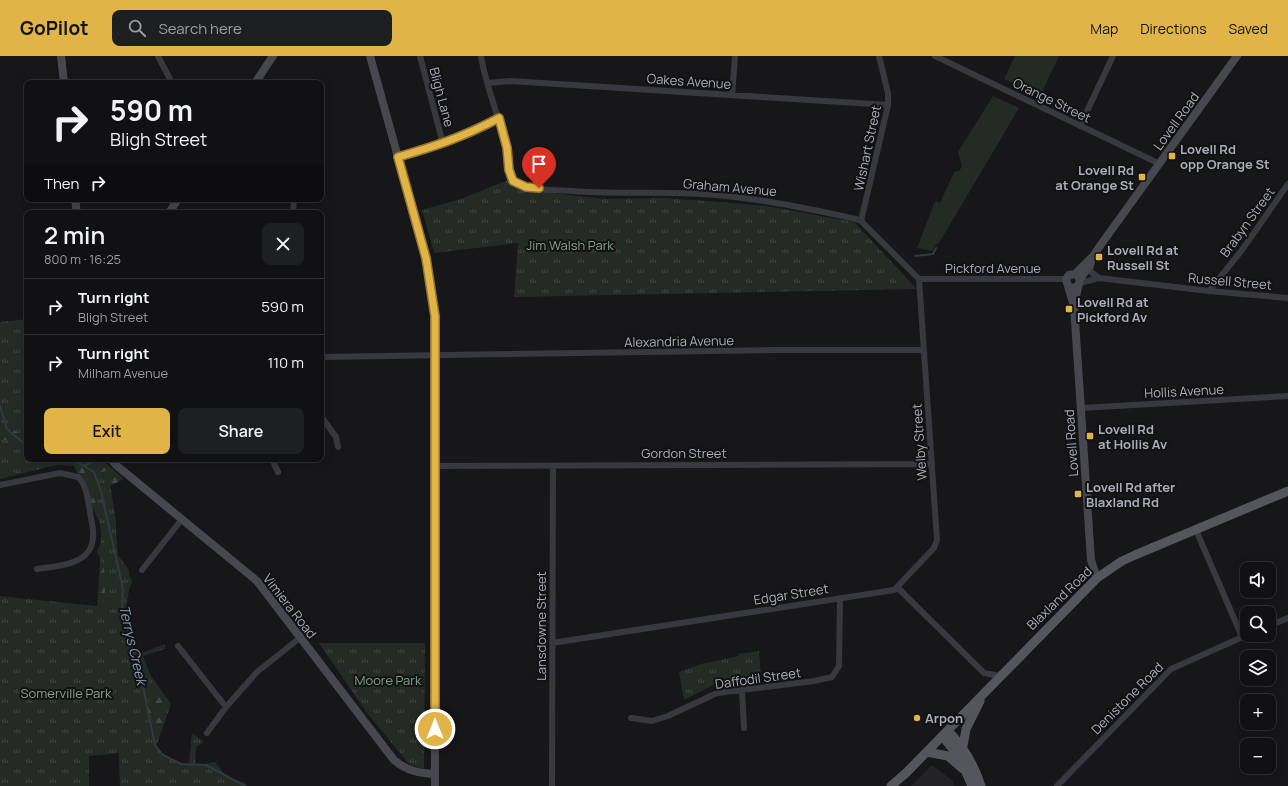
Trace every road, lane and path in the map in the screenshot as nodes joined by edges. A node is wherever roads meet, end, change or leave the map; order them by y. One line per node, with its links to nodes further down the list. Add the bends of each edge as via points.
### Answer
1 (61, 56): 12 (street)
2 (158, 56): 13 (street)
3 (273, 56): 14 (street)
4 (370, 56): 21 (street)
5 (420, 56): 20 (street, Bligh Lane)
6 (481, 56): 15 (street)
7 (735, 56): 16 (street)
8 (879, 56): 17 (street, Wishart Street, via 888,93)
9 (935, 56): 19 (street, Orange Street)
10 (1113, 56): 19 (street)
11 (1237, 56): 22 (street, Lovell Road)
12 (64, 80)
13 (170, 80)
14 (257, 80)
15 (488, 83): 16 (street, Oakes Avenue, via 510,81); 18 (street)
16 (732, 95): 17 (street, Oakes Avenue)
17 (888, 105): 24 (street, Wishart Street)
18 (499, 118): 20 (street); 24 (street, Graham Avenue, via 513,181 526,187 607,194 677,193 754,199 785,203)
19 (1080, 126): 22 (street, Orange Street)
20 (444, 144): 21 (street)
21 (398, 157): 34 (street, via 429,272 435,312)
22 (1160, 164): 25 (street, Lovell Road)
23 (1288, 184): 30 (street, Brabyn Street, via 1242,250)
24 (861, 221): 27 (street)
25 (1091, 261): 26 (street, via 1091,272); 28 (street, Lovell Road)
26 (1099, 278): 28 (street, Russell Street); 30 (street, Russell Street)
27 (919, 280): 29 (street, Pickford Avenue); 33 (street, Welby Street)
28 (1078, 280): 29 (street, via 1072,288); 29 (street, via 1069,275); 32 (street, Lovell Road)
29 (1067, 283): 32 (street, Lovell Road)
30 (1209, 291): 31 (street, Russell Street)
31 (1288, 298)
32 (1074, 306): 37 (street, Lovell Road)
33 (924, 350): 34 (street, Alexandria Avenue); 42 (street, Welby Street)
34 (435, 355): 35 (street, Alexandria Avenue); 43 (street)
35 (324, 357)
36 (1288, 396): 37 (street, Hollis Avenue)
37 (1081, 408): 52 (street, Lovell Road, via 1091,560)
38 (324, 420): 39 (street, via 336,437)
39 (338, 447)
40 (114, 462): 48 (street, Vimiera Road)
41 (273, 462): 45 (street)
42 (932, 464): 44 (street, Gordon Street); 53 (street, Welby Street, via 936,544)
43 (435, 466): 44 (street, Gordon Street); 73 (street)
44 (553, 466): 60 (street, Lansdowne Street)
45 (278, 472)
46 (0, 485): 50 (street, via 60,473 78,477 84,487 93,536 88,552 74,563)
47 (1288, 491): 49 (main road, Blaxland Road)
48 (182, 520): 51 (street); 58 (street, Vimiera Road, via 256,581)
49 (1196, 530): 52 (main road, Blaxland Road, via 1122,561); 57 (street)
50 (37, 569)
51 (142, 570)
52 (1097, 578): 62 (main road, Blaxland Road)
53 (897, 588): 54 (street, Edgar Street); 62 (street, via 984,673)
54 (840, 598): 60 (street, Edgar Street); 63 (street, Daffodil Street, via 839,666 832,677)
55 (1288, 618): 56 (street)
56 (1276, 623)
57 (1240, 625)
58 (300, 637): 65 (street, via 256,672); 73 (street, Vimiera Road, via 394,760 414,772)
59 (1240, 638): 79 (street, Denistone Road, via 1171,669)
60 (552, 643): 75 (street, Lansdowne Street)
61 (178, 646): 65 (street)
62 (1000, 676): 64 (main road, Blaxland Road)
63 (742, 690): 66 (street, Daffodil Street, via 717,693 668,716 652,720); 67 (street)
64 (984, 692): 69 (main road, Blaxland Road); 70 (main road, via 966,729)
65 (226, 707): 68 (street)
66 (631, 718)
67 (744, 728)
68 (207, 733)
69 (945, 734): 70 (main road); 71 (main road, Blaxland Road); 72 (main road)
70 (963, 746): 78 (main road)
71 (927, 752): 72 (main road, via 948,756); 76 (main road, Blaxland Road)
72 (966, 772): 77 (main road)
73 (435, 774): 74 (street)
74 (435, 786)
75 (552, 786)
76 (891, 786)
77 (972, 786)
78 (981, 786)
79 (1057, 786)

